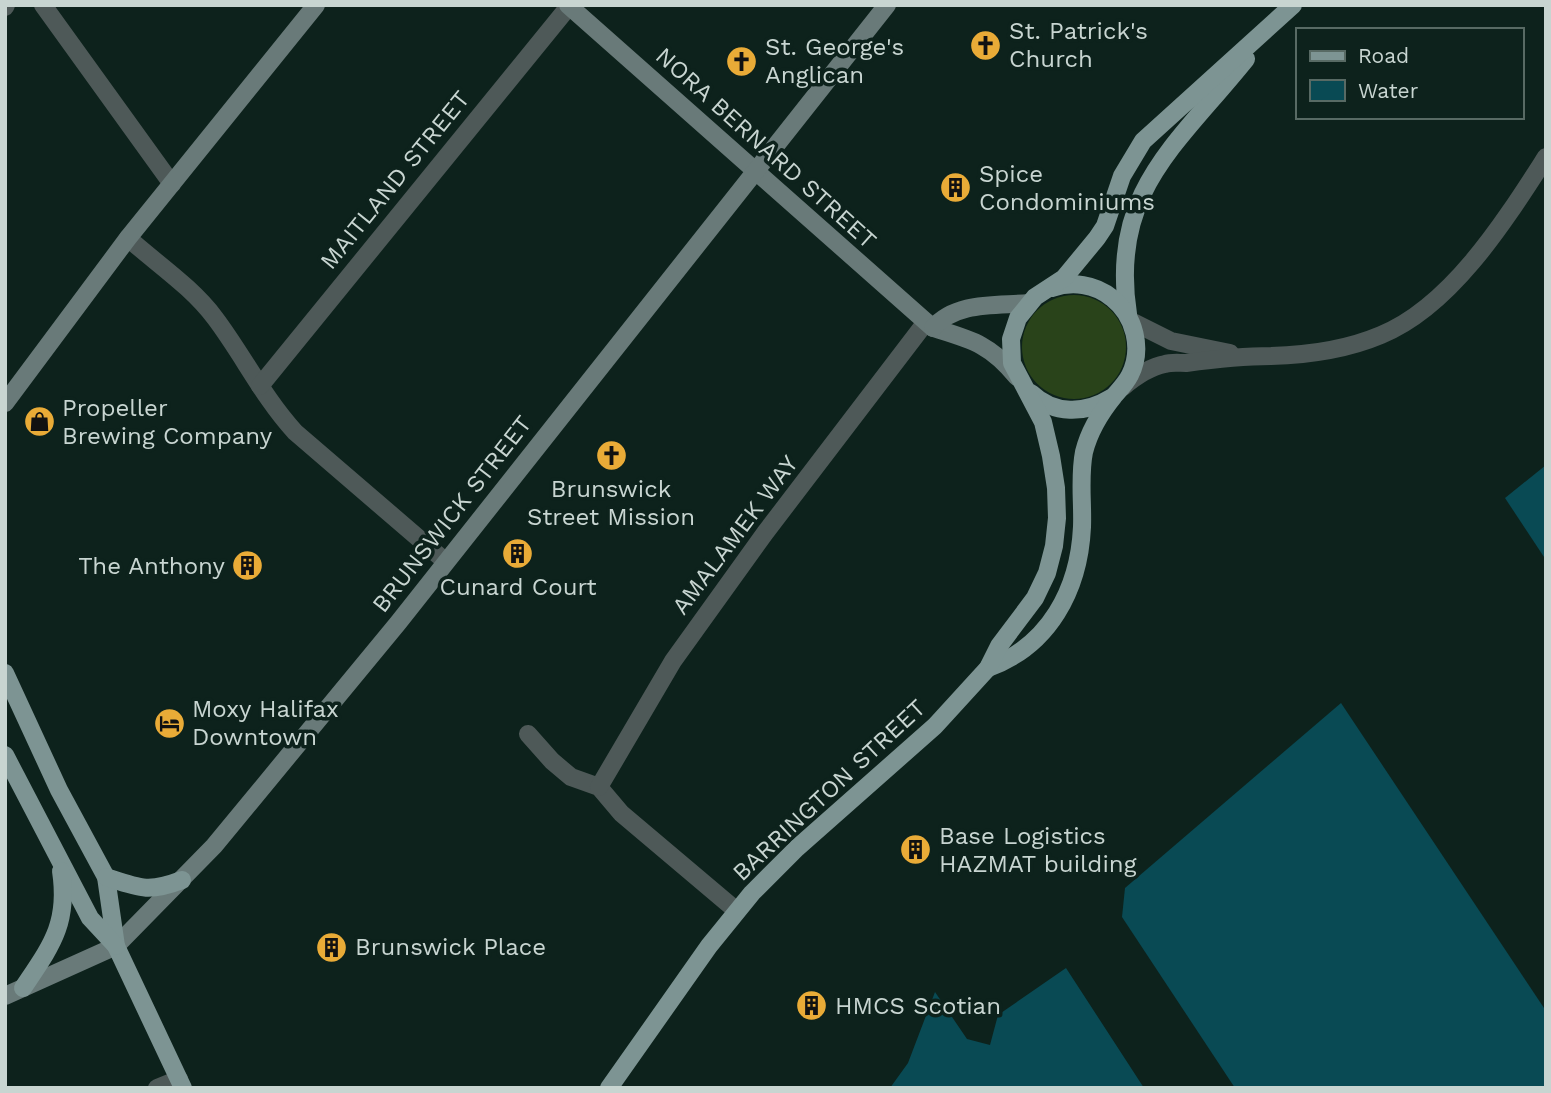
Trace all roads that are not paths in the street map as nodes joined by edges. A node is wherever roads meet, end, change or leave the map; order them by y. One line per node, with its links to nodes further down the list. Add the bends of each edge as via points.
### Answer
1 (43, 5): 8 (street)
2 (316, 5): 8 (street)
3 (887, 5): 7 (street, BRUNSWICK STREET)
4 (569, 6): 7 (street, NORA BERNARD STREET); 16 (street, MAITLAND STREET)
5 (1287, 10): 10 (main road, BARRINGTON STREET, via 1143,141 1127,166 1097,239); 12 (main road, BARRINGTON STREET, via 1166,152 1143,194 1125,253 1123,278)
6 (1546, 157): 14 (street, via 1486,246 1431,304 1408,321 1348,346)
7 (756, 172): 13 (street, NORA BERNARD STREET); 19 (street, BRUNSWICK STREET)
8 (172, 184): 9 (street)
9 (128, 238): 16 (street, via 215,317); 18 (street)
10 (1048, 289): 11 (main road, BARRINGTON STREET); 12 (main road, via 1091,287 1111,297)
11 (1029, 303): 13 (street, via 979,305); 15 (main road, BARRINGTON STREET, via 1011,339 1012,363)
12 (1129, 318): 14 (street, via 1171,341); 17 (main road, BARRINGTON STREET, via 1136,356)
13 (929, 325): 15 (street, via 979,342 1003,360); 24 (street, AMALAMEK WAY, via 765,533 673,661)
14 (1243, 356): 17 (street, via 1166,364 1136,376)
15 (1021, 383): 17 (main road, via 1044,403 1065,410 1091,408); 20 (main road, BARRINGTON STREET, via 1048,441 1055,480 1056,532 1041,586)
16 (260, 386): 19 (street, via 295,432)
17 (1119, 391): 20 (main road, BARRINGTON STREET, via 1091,433 1084,453 1081,541 1067,595 1031,645 1009,661)
18 (5, 403)
19 (445, 562): 27 (street, BRUNSWICK STREET)
20 (988, 668): 28 (main road, BARRINGTON STREET, via 935,726 797,848)
21 (5, 673): 26 (main road)
22 (528, 734): 24 (street, via 571,777)
23 (5, 755): 25 (main road)
24 (599, 787): 28 (street, via 621,813)
25 (60, 860): 29 (main road, via 89,918); 30 (main road, via 64,888 58,929)
26 (106, 877): 27 (main road, via 159,889); 29 (main road)
27 (182, 880): 29 (street, BRUNSWICK STREET)
28 (737, 911): 34 (main road, BARRINGTON STREET)
29 (116, 946): 30 (street, BRUNSWICK STREET); 32 (main road)
30 (23, 988): 31 (street, BRUNSWICK STREET)
31 (5, 996)
32 (181, 1083): 33 (street)
33 (157, 1088)
34 (610, 1088)

